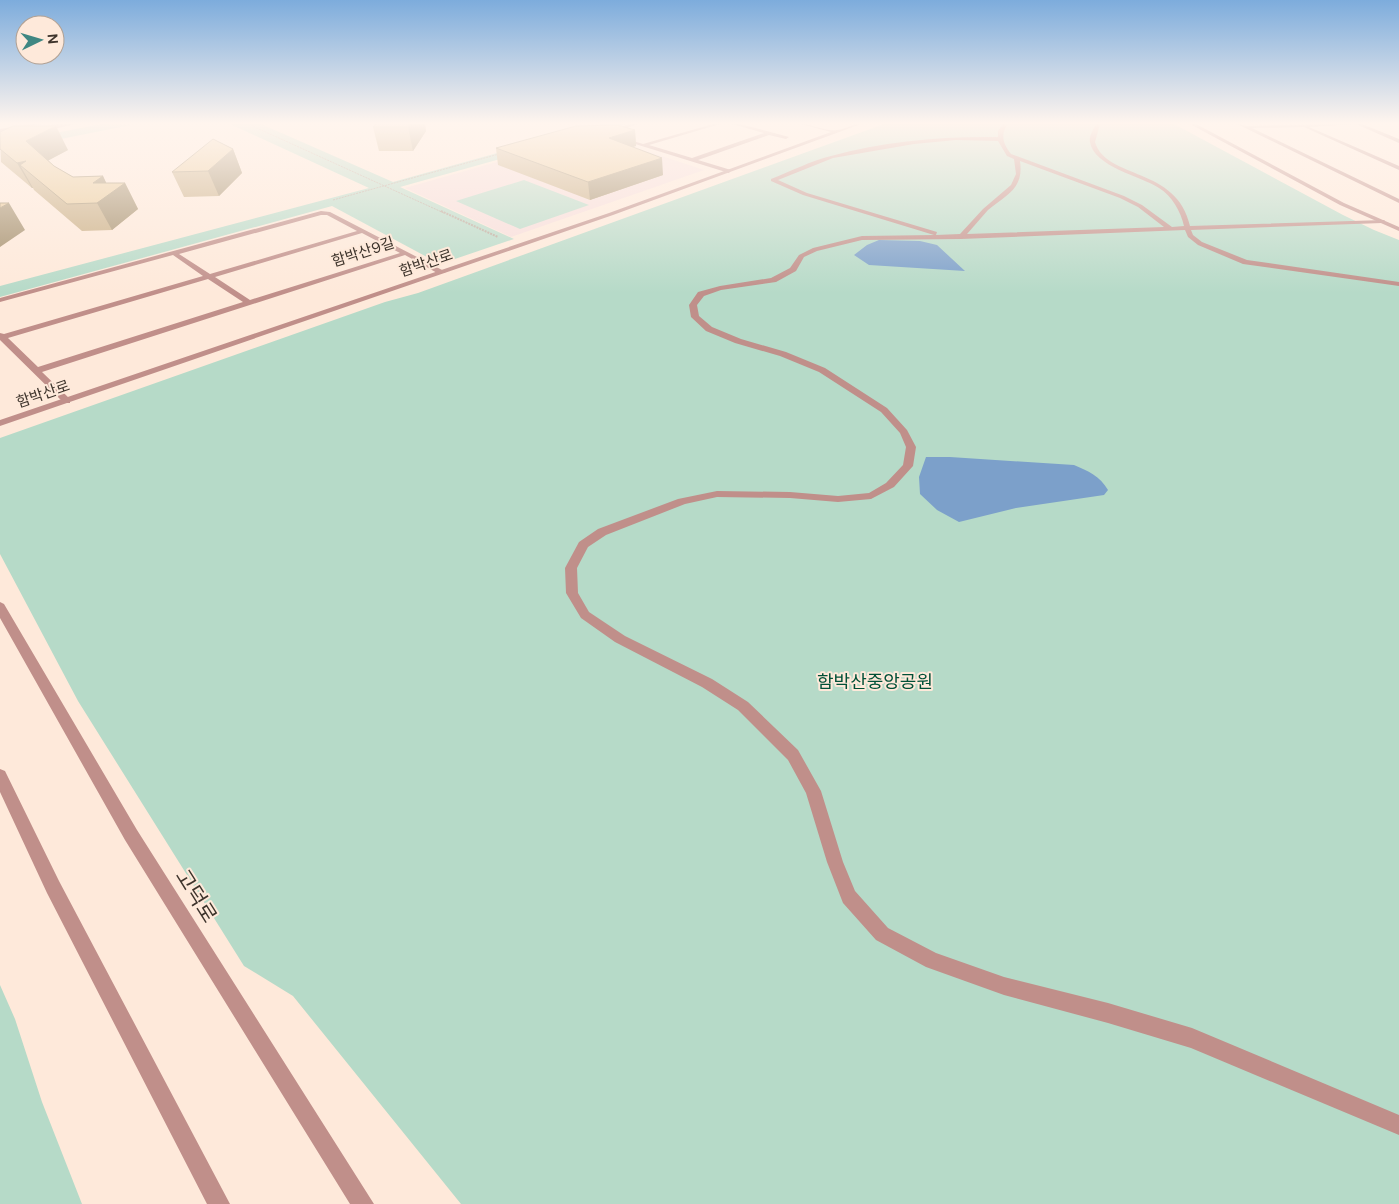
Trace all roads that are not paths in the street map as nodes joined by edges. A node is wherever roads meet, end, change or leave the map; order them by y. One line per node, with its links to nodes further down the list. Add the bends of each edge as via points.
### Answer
1 (705, 180): 18 (street, 함박산로)
2 (773, 180): 14 (street, via 791,189)
3 (1016, 180): 15 (street)
4 (1076, 180): 11 (street, via 1140,206)
5 (1148, 180): 10 (street, via 1169,193 1178,204)
6 (1297, 180): 9 (street)
7 (1355, 180): 8 (street)
8 (1399, 201)
9 (1382, 221): 10 (street); 12 (street)
10 (1188, 228): 11 (street); 20 (street, via 1197,241 1246,262)
11 (1171, 229): 15 (street)
12 (1399, 229)
13 (363, 231): 16 (street, 함박산9길, via 328,213 321,213); 17 (street, 함박산9길); 19 (street)
14 (944, 237): 15 (street); 29 (street, via 882,236 815,249 801,256 793,269 783,276 710,291 701,294 693,305 695,317 709,329 822,370 884,410 904,432 910,447 908,466 890,485 871,496 838,499 717,494 682,501 602,532 583,545 571,568 572,593 585,615 620,639 707,683 743,706 793,755 813,791 849,897 882,934 932,961 1004,986 1192,1038)
15 (961, 237)
16 (174, 253): 19 (street); 21 (street, 함박산9길)
17 (406, 253): 18 (street); 22 (street, 함박산9길)
18 (442, 272): 25 (street, 함박산로)
19 (210, 276): 22 (street); 23 (street)
20 (1399, 284)
21 (0, 300)
22 (249, 303): 24 (street, 함박산9길)
23 (1, 336): 24 (street)
24 (36, 371): 25 (street)
25 (67, 400): 26 (street, 함박산로)
26 (0, 424)
27 (0, 607): 31 (street, 고덕로, via 130,835)
28 (0, 776): 30 (street, via 53,888)
29 (1399, 1126)
30 (219, 1204)
31 (363, 1204)

